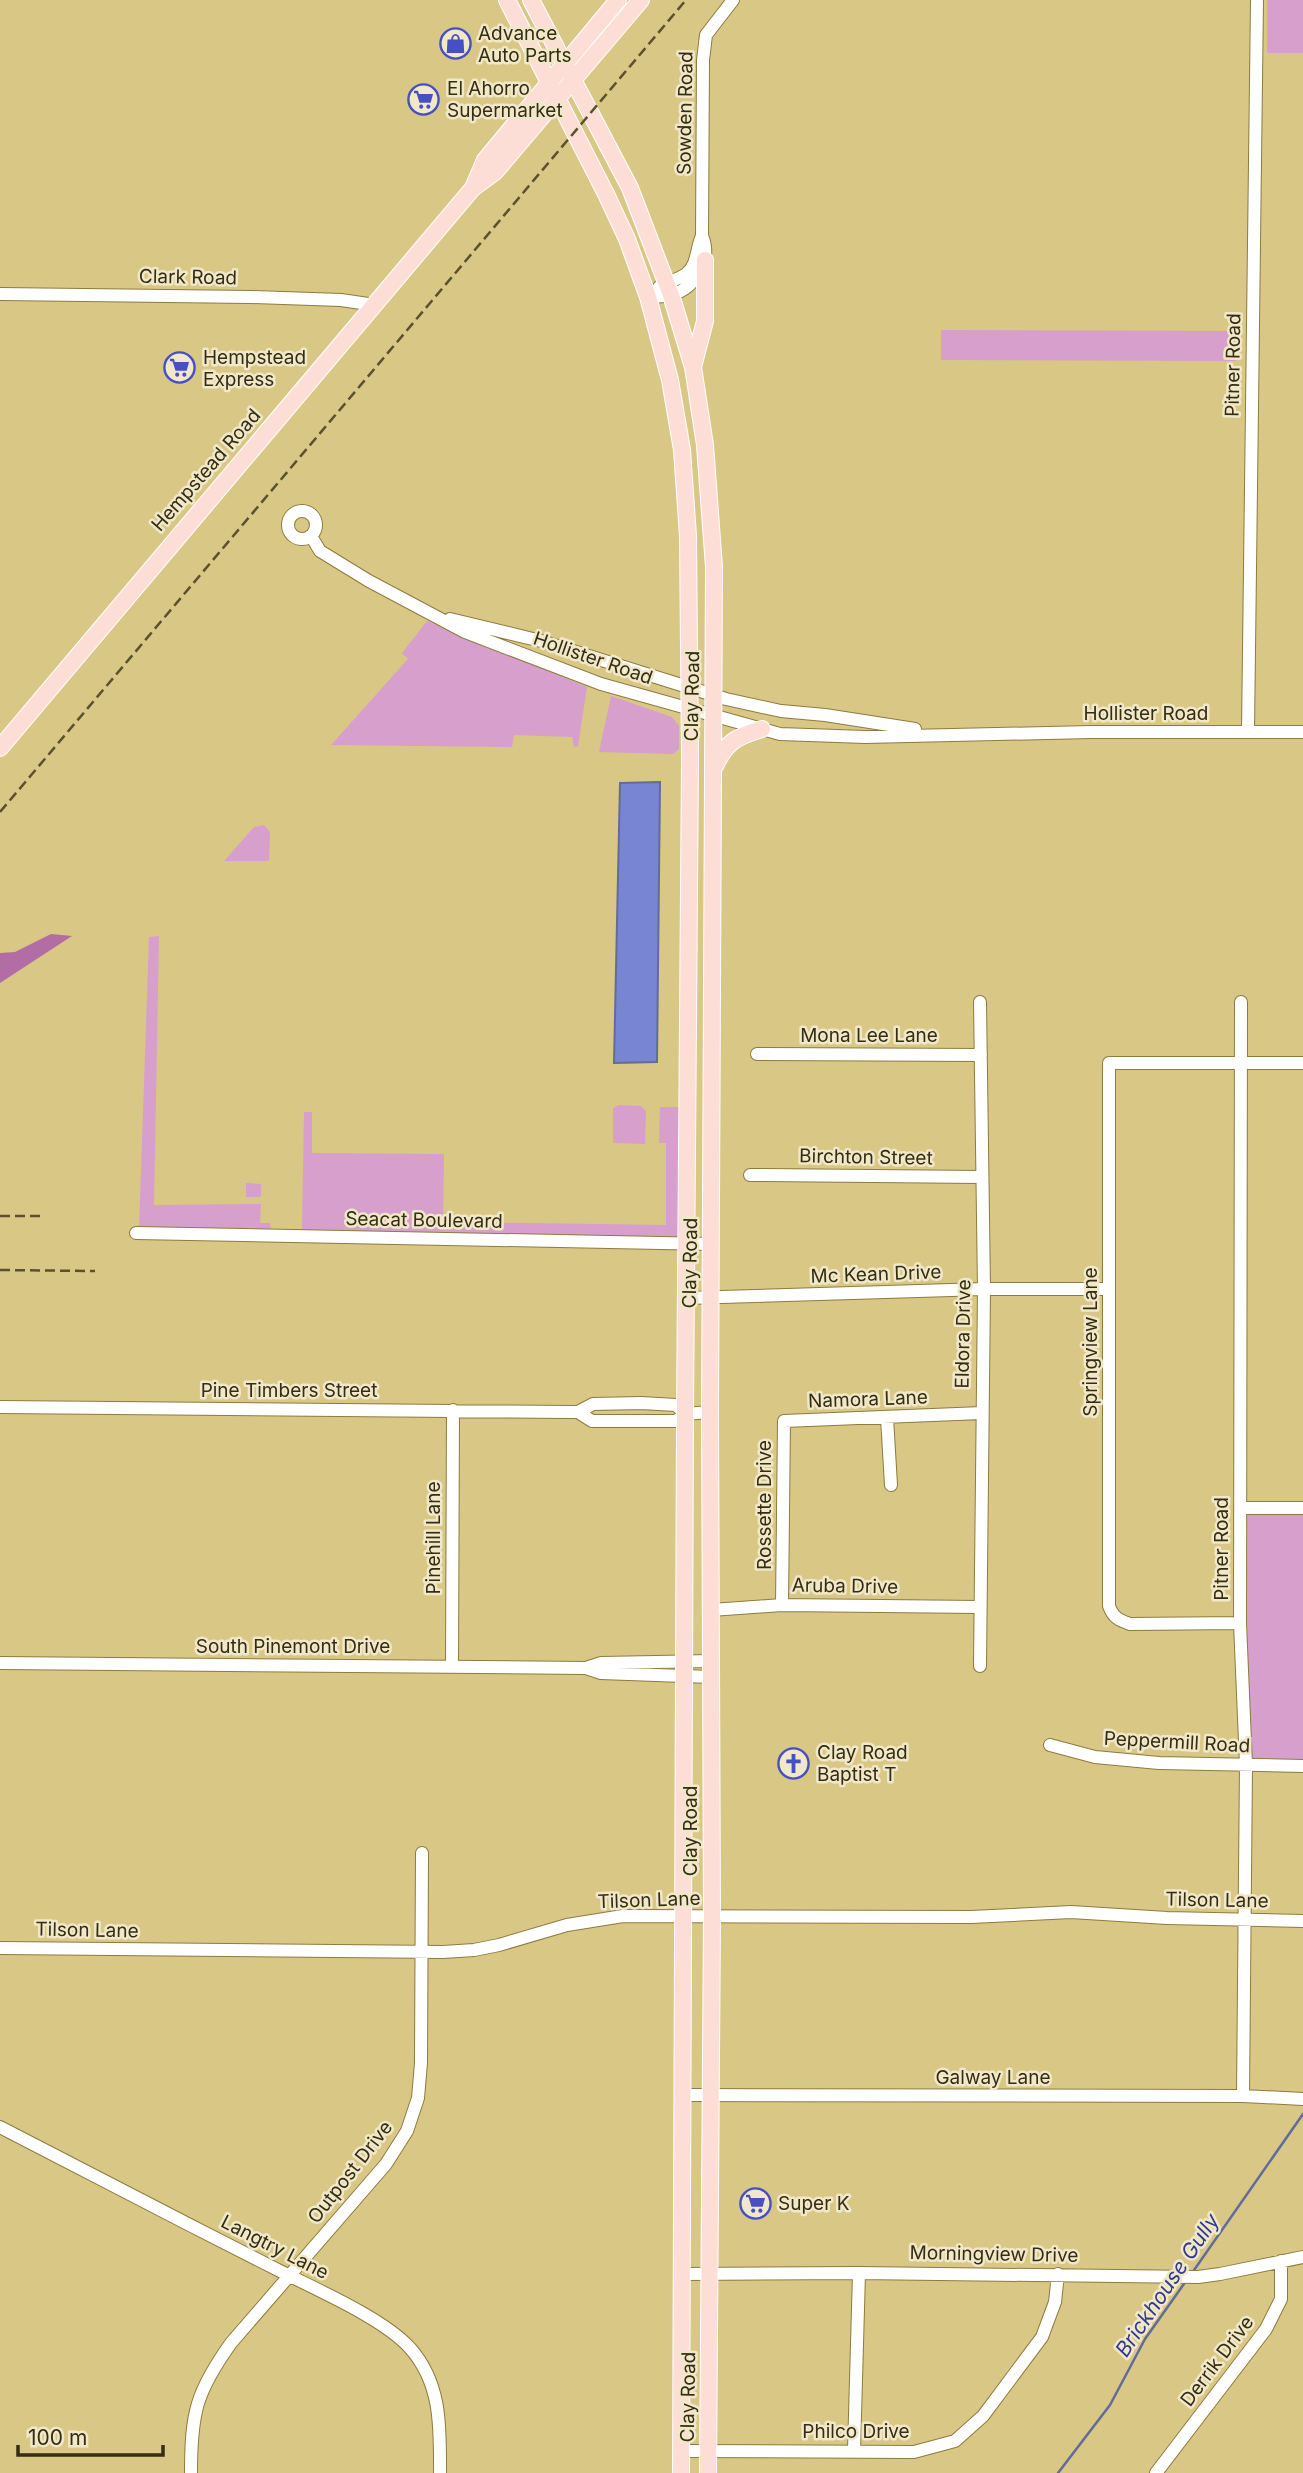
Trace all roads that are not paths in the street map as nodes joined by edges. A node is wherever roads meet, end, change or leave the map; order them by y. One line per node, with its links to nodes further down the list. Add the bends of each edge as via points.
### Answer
1 (507, 0): 9 (main road, Clay Road)
2 (531, 0): 7 (main road, Clay Road)
3 (618, 0): 7 (main road, Hempstead Road)
4 (641, 0): 8 (main road, Hempstead Road)
5 (733, 0): 12 (street, Sowden Road, via 706,35)
6 (1257, 0): 31 (street, Pitner Road)
7 (565, 62): 8 (main road, Clay Road); 9 (main road, Hempstead Road)
8 (574, 80): 10 (main road, Hempstead Road); 14 (main road, Clay Road, via 630,187)
9 (548, 82): 10 (main road, Clay Road); 11 (main road, Hempstead Road, via 482,163)
10 (558, 100): 11 (main road, Hempstead Road, via 495,172); 16 (main road, Clay Road, via 627,239)
11 (473, 188): 17 (main road, Hempstead Road)
12 (702, 236): 13 (street, Sowden Road); 14 (street, Sowden Road, via 692,268)
13 (705, 260): 14 (street, via 690,284); 18 (main road, via 705,321)
14 (669, 288): 16 (street); 18 (main road, Clay Road)
15 (0, 294): 17 (street, Clark Road, via 285,298)
16 (648, 297): 20 (main road, Clay Road)
17 (375, 305): 35 (main road, Hempstead Road)
18 (693, 367): 19 (main road, Clay Road)
19 (705, 445): 20 (main road); 26 (main road, Clay Road, via 714,567)
20 (682, 450): 25 (main road, Clay Road, via 688,537)
21 (311, 536): 22 (street, Hollister Road, via 320,551)
22 (441, 617): 23 (street, Hollister Road); 24 (street, Hollister Road, via 465,632)
23 (555, 646): 24 (street); 25 (street, Hollister Road)
24 (549, 665): 27 (street, Hollister Road)
25 (688, 688): 26 (street, Hollister Road); 27 (main road, Clay Road)
26 (713, 695): 28 (street, Hollister Road, via 781,711); 29 (main road, Clay Road)
27 (688, 709): 29 (street, Hollister Road); 37 (main road, Clay Road)
28 (825, 715): 33 (street, Hollister Road); 34 (street)
29 (713, 716): 30 (street, Hollister Road); 36 (main road, Clay Road)
30 (762, 729): 34 (street, Hollister Road); 36 (main road, via 731,742)
31 (1248, 732): 32 (street, Hollister Road); 33 (street, Hollister Road)
32 (1303, 732)
33 (946, 734): 34 (street, Hollister Road)
34 (823, 736)
35 (0, 748)
36 (712, 771): 38 (main road, Clay Road)
37 (689, 882): 38 (main road); 45 (main road, Clay Road)
38 (712, 882): 46 (main road, Clay Road)
39 (981, 1002): 42 (street, Eldora Drive)
40 (1241, 1002): 43 (street, Pitner Road)
41 (757, 1054): 42 (street, Mona Lee Lane)
42 (981, 1055): 48 (street, Eldora Drive)
43 (1240, 1063): 44 (street); 53 (street, Springview Lane, via 1109,1063); 64 (street, Pitner Road)
44 (1303, 1063)
45 (688, 1093): 46 (main road); 50 (main road, Clay Road)
46 (712, 1093): 51 (main road, Clay Road)
47 (751, 1175): 48 (street, Birchton Street)
48 (982, 1177): 52 (street, Eldora Drive)
49 (136, 1233): 50 (street, Seacat Boulevard)
50 (688, 1244): 51 (street, Seacat Boulevard); 54 (main road, Clay Road)
51 (712, 1244): 55 (main road, Clay Road)
52 (984, 1289): 53 (street, Mc Kean Drive); 55 (street, Mc Kean Drive); 59 (street, Eldora Drive)
53 (1109, 1289): 69 (street, Springview Lane, via 1112,1616 1130,1624)
54 (687, 1298): 55 (street, Mc Kean Drive); 60 (main road, Clay Road)
55 (711, 1298): 58 (main road, Clay Road)
56 (0, 1407): 57 (street, Pine Timbers Street)
57 (453, 1410): 60 (street, Pine Timbers Street, via 578,1412 593,1404 658,1403 676,1405); 71 (street, Pinehill Lane)
58 (710, 1412): 60 (street, Pine Timbers Street); 68 (main road, Clay Road)
59 (982, 1413): 61 (street, Namora Lane); 67 (street, Eldora Drive)
60 (685, 1414): 73 (main road, Clay Road)
61 (887, 1418): 62 (street, Namora Lane); 63 (street)
62 (799, 1421): 66 (street, Rossette Drive, via 784,1421)
63 (891, 1485)
64 (1240, 1508): 65 (street); 69 (street, Pitner Road)
65 (1303, 1508)
66 (782, 1605): 67 (street, Aruba Drive); 68 (street, Aruba Drive)
67 (979, 1607): 72 (street, Eldora Drive)
68 (711, 1609): 74 (main road, Clay Road)
69 (1240, 1623): 76 (street, Pitner Road)
70 (0, 1663): 71 (street, South Pinemont Drive)
71 (452, 1666): 73 (street, South Pinemont Drive, via 586,1668 601,1663)
72 (980, 1666)
73 (684, 1669): 74 (street, South Pinemont Drive); 79 (main road, Clay Road)
74 (711, 1669): 80 (main road, Clay Road)
75 (1050, 1745): 76 (street, Peppermill Road, via 1094,1757)
76 (1247, 1765): 77 (street, Peppermill Road); 81 (street, Pitner Road)
77 (1303, 1766)
78 (422, 1853): 84 (street, Outpost Drive)
79 (683, 1916): 80 (street, Tilson Lane); 84 (street, Tilson Lane, via 623,1916 567,1925 474,1950); 85 (main road, Clay Road)
80 (712, 1917): 81 (street, Tilson Lane, via 971,1917 1071,1912); 86 (main road, Clay Road)
81 (1244, 1920): 82 (street, Tilson Lane); 87 (street, Pitner Road)
82 (1303, 1921)
83 (0, 1948): 84 (street, Tilson Lane)
84 (422, 1953): 96 (street, Outpost Drive, via 421,2063 418,2098 407,2131 386,2164)
85 (682, 2095): 86 (street, Galway Lane); 93 (main road, Clay Road)
86 (710, 2095): 87 (street, Galway Lane); 94 (main road, Clay Road)
87 (1243, 2096): 88 (street, Galway Lane)
88 (1300, 2099)
89 (0, 2127): 96 (street, Langtry Lane)
90 (1303, 2257): 91 (street, Morningview Drive)
91 (1281, 2261): 95 (street, Morningview Drive, via 1198,2277); 104 (street, Derrik Drive, via 1281,2299 1271,2320)
92 (859, 2273): 94 (street, Morningview Drive); 95 (street, Morningview Drive); 99 (street)
93 (683, 2274): 94 (street, Morningview Drive); 98 (main road, Clay Road)
94 (710, 2274): 97 (main road, Clay Road)
95 (1058, 2274): 99 (street, Philco Drive, via 1055,2302 1042,2337 983,2416 955,2441 914,2452)
96 (290, 2276): 100 (street, Outpost Drive, via 209,2374 193,2418); 101 (street, Langtry Lane, via 385,2326 410,2348 428,2376 439,2407)
97 (708, 2450): 98 (street, Philco Drive); 99 (street, Philco Drive); 103 (main road, Clay Road)
98 (681, 2451): 102 (main road, Clay Road)
99 (854, 2451)
100 (191, 2473)
101 (440, 2473)
102 (681, 2473)
103 (708, 2473)
104 (1156, 2473)

